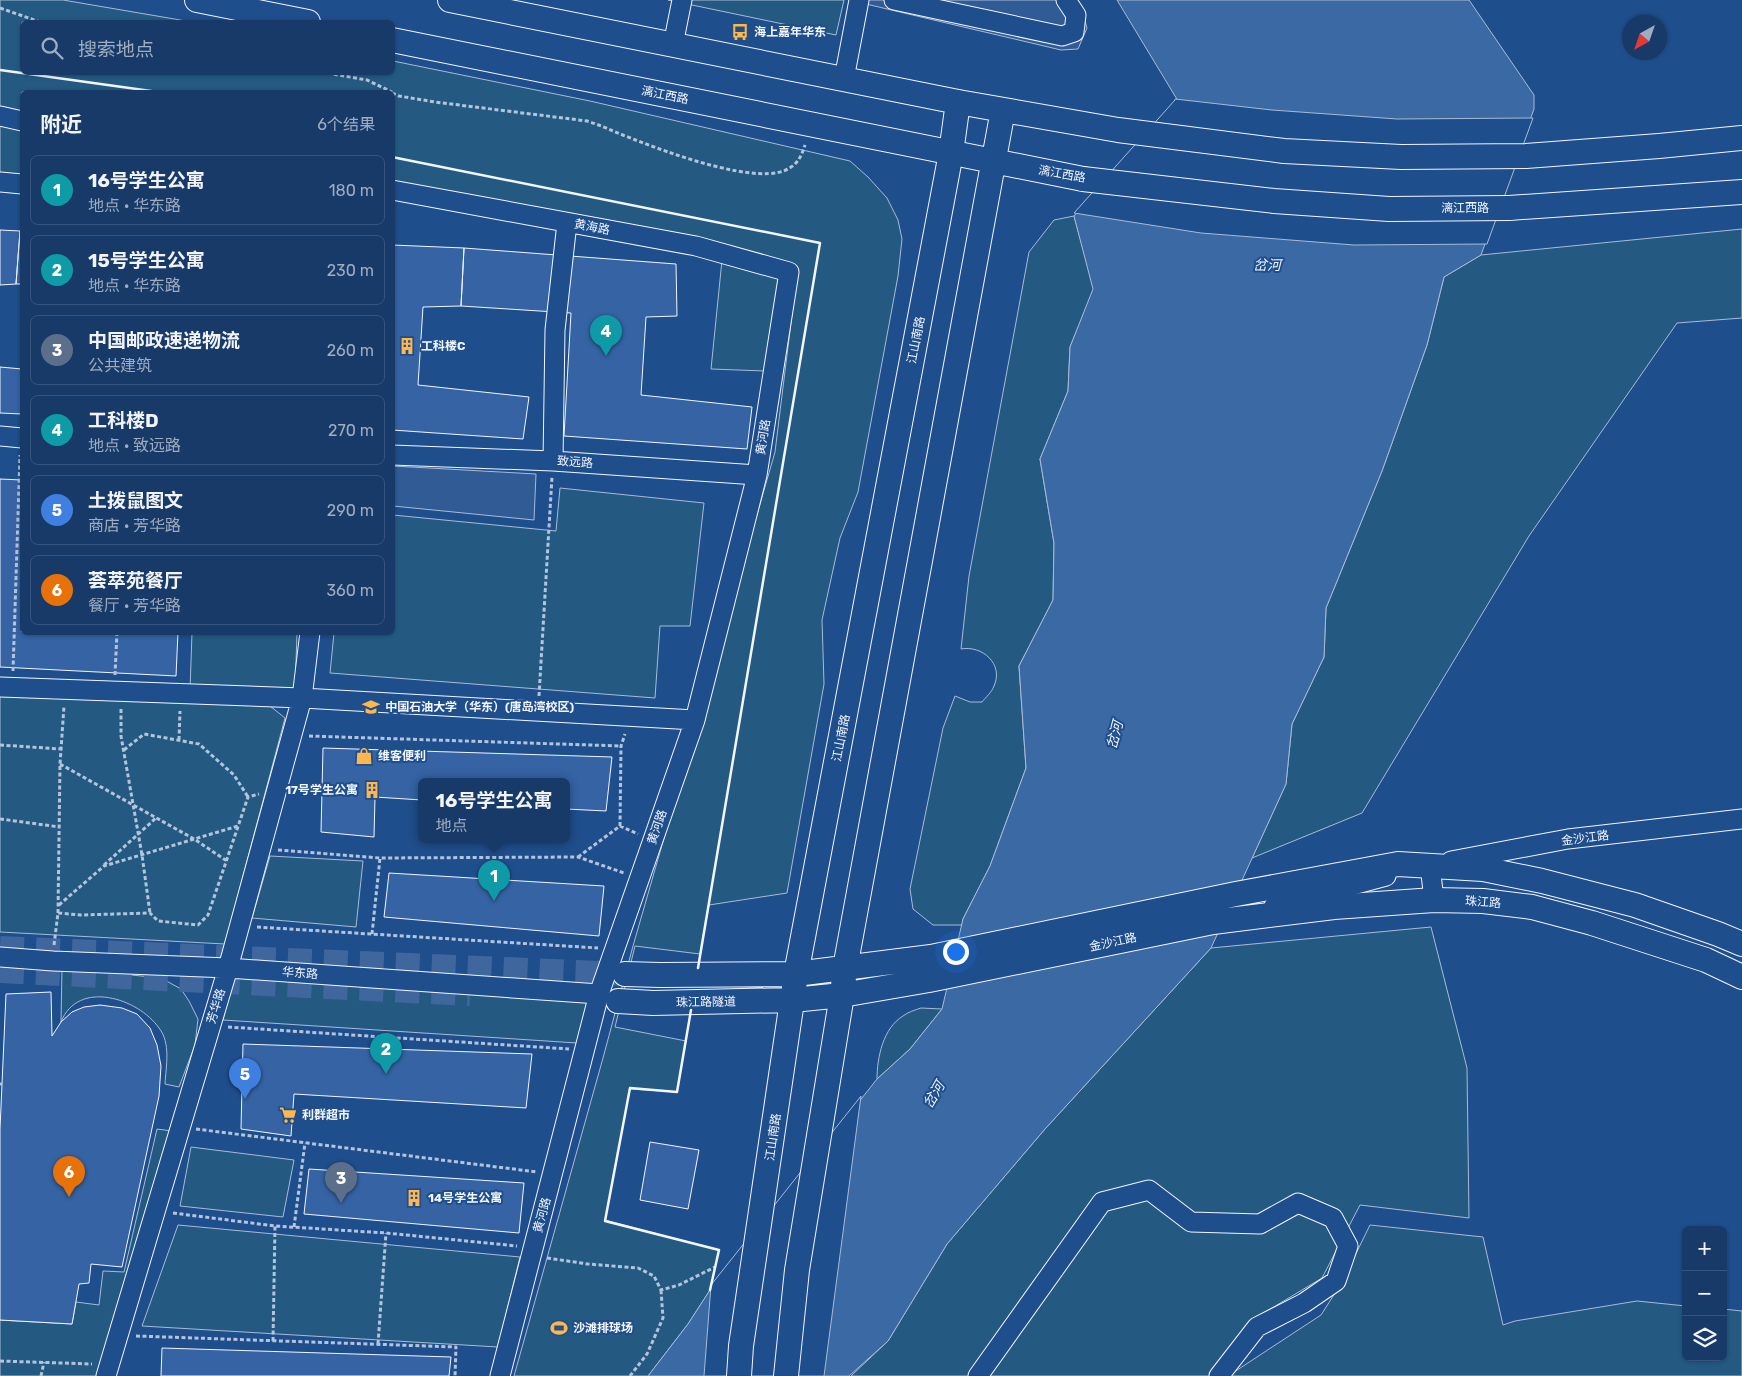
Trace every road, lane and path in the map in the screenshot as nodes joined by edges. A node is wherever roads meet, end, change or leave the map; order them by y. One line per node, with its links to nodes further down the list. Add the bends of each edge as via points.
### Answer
1 (197, 0): 10 (main road)
2 (450, 0): 7 (main road)
3 (682, 0): 12 (street)
4 (859, 0): 14 (street)
5 (894, 0): 6 (street, via 1062,36 1074,32 1076,15)
6 (1066, 0)
7 (490, 4): 12 (main road)
8 (0, 8): 9 (path)
9 (34, 20)
10 (298, 20)
11 (395, 41): 23 (main road, 漓江西路)
12 (673, 45): 14 (main road)
13 (338, 75): 15 (path, via 367,80)
14 (844, 79): 17 (main road)
15 (386, 90)
16 (395, 94): 22 (path, via 587,121 699,162 746,172 771,173 790,169 799,160)
17 (958, 102): 18 (main road); 23 (main road, 江山南路)
18 (1003, 110): 21 (main road, via 1118,130 1284,151 1401,157 1526,156); 24 (main road)
19 (0, 116): 20 (street)
20 (20, 121)
21 (1742, 138)
22 (805, 145)
23 (952, 153): 24 (main road, 漓江西路); 89 (main road, 江山南路)
24 (994, 162): 28 (main road, 漓江西路, bridge, via 1083,179 1274,201 1389,209 1509,208); 86 (main road)
25 (0, 182): 26 (street)
26 (20, 184)
27 (395, 191): 29 (street, 黄海路)
28 (1742, 192)
29 (567, 223): 30 (street, 黄海路, via 696,246); 34 (street, via 555,330)
30 (789, 272): 36 (street, 黄河路)
31 (0, 436): 32 (street)
32 (20, 438)
33 (395, 455): 34 (street, 致远路)
34 (553, 461): 36 (street, 致远路); 44 (path)
35 (20, 469): 39 (path)
36 (756, 475): 46 (street, 黄河路)
37 (117, 635): 41 (path)
38 (310, 635): 43 (street, 芳华路)
39 (6, 687): 40 (street)
40 (66, 689): 41 (street); 51 (path)
41 (117, 691): 42 (street); 52 (path)
42 (181, 694): 43 (street); 48 (path)
43 (302, 698): 44 (street); 47 (street, 芳华路)
44 (538, 711): 45 (street)
45 (631, 716): 46 (street); 50 (path)
46 (695, 720): 65 (street, 黄河路)
47 (291, 736): 50 (path); 54 (street, 芳华路)
48 (179, 740): 52 (path, via 144,734); 55 (path, via 199,744 234,775)
49 (0, 745): 51 (path)
50 (621, 746): 61 (path)
51 (61, 749): 53 (path)
52 (123, 750): 56 (path)
53 (60, 764): 56 (path); 62 (path)
54 (277, 789): 55 (path); 66 (street, 芳华路)
55 (248, 797): 60 (path)
56 (133, 806): 57 (path); 63 (path)
57 (156, 818): 63 (path); 64 (path)
58 (0, 819): 62 (path)
59 (1742, 819): 71 (street, 金沙江路, via 1568,839)
60 (238, 826): 64 (path); 70 (path)
61 (620, 826): 65 (path); 68 (path)
62 (60, 827): 75 (path)
63 (138, 834): 67 (path); 72 (path)
64 (194, 839): 67 (path); 70 (path)
65 (653, 841): 73 (street, 黄河路)
66 (260, 849): 69 (path); 79 (street, 芳华路)
67 (142, 855): 72 (path); 77 (path)
68 (578, 856): 69 (path); 73 (path)
69 (380, 858): 80 (path)
70 (227, 861): 77 (path, via 208,914 198,925 158,922)
71 (1430, 865): 74 (street); 78 (street, 金沙江路); 81 (main road, via 1483,869 1542,881 1635,905); 87 (main road, 金沙江路, via 1398,864 1236,894)
72 (104, 866): 75 (path)
73 (640, 878): 82 (street, 黄河路)
74 (1434, 900): 78 (main road, 珠江路, via 1334,907); 90 (main road, 珠江路, via 1532,907 1706,960)
75 (59, 906): 76 (path)
76 (58, 913): 77 (path); 84 (path)
77 (150, 913)
78 (1213, 922): 87 (main road, 金沙江路)
79 (239, 926): 80 (path); 85 (street, 芳华路)
80 (372, 934): 82 (path)
81 (1742, 944)
82 (615, 949): 92 (street, 黄河路)
83 (0, 957): 84 (street, 华东路)
84 (53, 961): 85 (street, 华东路)
85 (228, 968): 92 (street, 华东路); 94 (street, 芳华路)
86 (845, 968): 87 (main road, 金沙江路); 89 (main road, 金沙江路); 91 (main road)
87 (930, 969): 91 (main road, 金沙江路)
88 (625, 974): 89 (main road)
89 (796, 974): 93 (main road, 江山南路)
90 (1742, 977)
91 (842, 995): 93 (main road, 金沙江路); 117 (main road, via 797,1270)
92 (609, 997): 93 (main road, 珠江路隧道, via 653,1003); 95 (street, 黄河路)
93 (793, 1000): 116 (main road, 江山南路)
94 (210, 1026): 95 (path); 96 (street, 芳华路)
95 (585, 1050): 98 (street, 黄河路)
96 (180, 1127): 97 (path); 99 (street, 芳华路)
97 (305, 1143): 98 (path); 101 (path)
98 (552, 1174): 103 (street, 黄河路)
99 (155, 1211): 100 (path); 106 (street, 芳华路)
100 (275, 1226): 101 (path); 107 (path)
101 (294, 1227): 102 (path)
102 (386, 1233): 103 (path); 108 (path)
103 (532, 1252): 105 (path, via 588,1264 638,1268 654,1276); 114 (street, 黄河路)
104 (715, 1267): 105 (path, via 679,1286)
105 (661, 1290): 115 (path, via 663,1318 647,1354)
106 (117, 1335): 107 (path); 111 (street, 芳华路)
107 (274, 1341): 108 (path)
108 (378, 1344): 113 (path, via 456,1347)
109 (0, 1361): 110 (path)
110 (44, 1362): 111 (path); 112 (path)
111 (108, 1370)
112 (41, 1376)
113 (455, 1376)
114 (500, 1376)
115 (630, 1376)
116 (739, 1376)
117 (786, 1376)
118 (978, 1376): 119 (street, via 1102,1202 1149,1190 1192,1222 1260,1224 1298,1203 1333,1218 1348,1246 1336,1281 1304,1303 1257,1327)
119 (1220, 1376)

